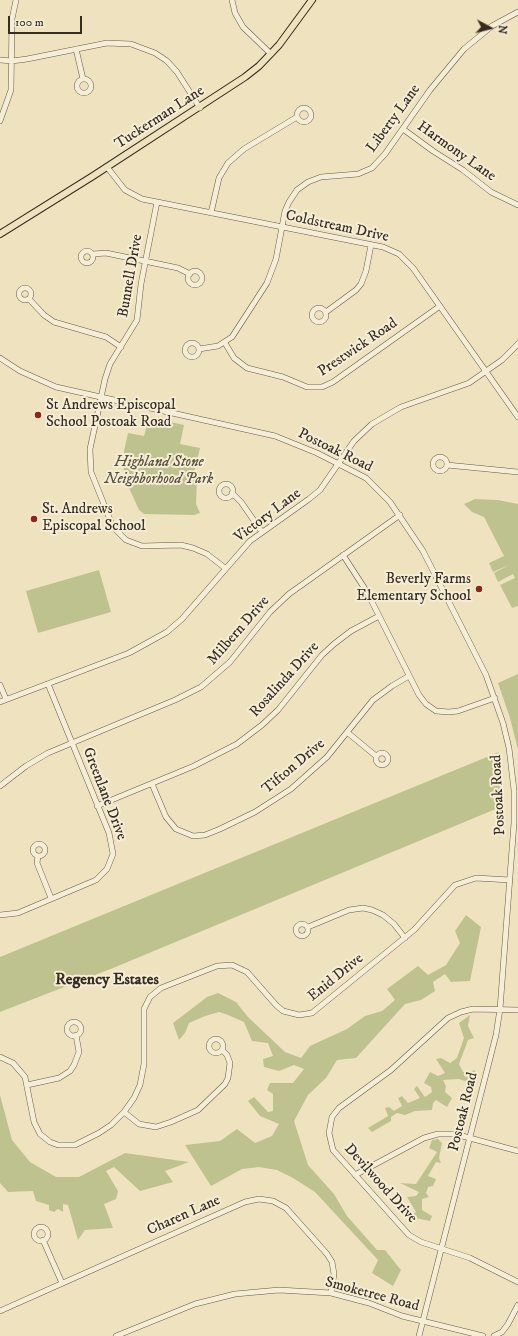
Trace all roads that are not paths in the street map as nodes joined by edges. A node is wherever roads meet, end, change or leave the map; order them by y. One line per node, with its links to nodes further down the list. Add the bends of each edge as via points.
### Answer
1 (16, 0): 8 (street, via 12,19)
2 (232, 0): 6 (street, via 235,13 243,27)
3 (312, 0): 6 (main road, Tuckerman Lane)
4 (518, 12): 13 (street, Liberty Lane, via 492,26 464,49)
5 (76, 49): 8 (street); 9 (street); 10 (street, via 107,43 132,44 148,49 172,66)
6 (271, 54): 10 (main road, Tuckerman Lane, via 245,77)
7 (0, 60): 8 (street)
8 (12, 61): 12 (street, via 10,97)
9 (83, 79)
10 (200, 108): 14 (main road, Tuckerman Lane)
11 (297, 117): 17 (street, via 244,149 228,163 219,178)
12 (0, 121)
13 (403, 129): 16 (street, Harmony Lane, via 491,192); 18 (street, Liberty Lane, via 378,163 368,171 321,177 302,186 289,202)
14 (107, 167): 15 (street, Coldstream Drive, via 125,190 138,198); 19 (main road, Tuckerman Lane)
15 (157, 202): 17 (street, Coldstream Drive); 22 (street, Bunnell Drive)
16 (518, 204)
17 (211, 213): 18 (street, Coldstream Drive)
18 (282, 227): 20 (street, Coldstream Drive); 27 (street, Liberty Lane, via 276,259 267,283 238,330)
19 (0, 234)
20 (371, 245): 25 (street, Coldstream Drive, via 388,249 404,258); 26 (street, via 361,284)
21 (93, 254): 22 (street)
22 (145, 261): 23 (street, via 178,268); 29 (street, Bunnell Drive, via 137,320)
23 (190, 274)
24 (29, 299): 29 (street, via 54,322 106,337)
25 (440, 306): 27 (street, Prestwick Road, via 333,382 322,387 307,387 283,377 247,368 234,358); 32 (street, Coldstream Drive)
26 (326, 312)
27 (225, 343): 30 (street)
28 (518, 344): 32 (street, Victory Lane)
29 (121, 347): 33 (street, Bunnell Drive, via 110,364)
30 (199, 349)
31 (0, 358): 33 (street, Postoak Road, via 42,382 70,392)
32 (486, 372): 34 (street, Coldstream Drive); 35 (street, Victory Lane, via 458,388 401,407 380,418 359,436)
33 (101, 398): 35 (street, Postoak Road, via 275,436); 42 (street, Bunnell Drive, via 91,445 90,464 93,480 116,532 137,545 193,548 207,554)
34 (518, 417)
35 (339, 463): 39 (street, Postoak Road, via 374,484); 40 (street, Victory Lane, via 315,494)
36 (447, 465): 37 (street)
37 (518, 472)
38 (232, 494): 40 (street, via 241,502)
39 (400, 515): 41 (street, Milbern Drive); 47 (street, Postoak Road, via 435,572)
40 (262, 532): 42 (street, Victory Lane)
41 (343, 555): 43 (street); 51 (street, Milbern Drive, via 283,599 230,662 201,686 175,700)
42 (225, 568): 45 (street, Victory Lane, via 182,619 160,637 129,653)
43 (379, 616): 44 (street); 53 (street, Rosalinda Drive, via 351,631 332,646 311,668 283,706 247,737 216,756)
44 (409, 676): 47 (street, via 420,698 430,708 441,712 458,711); 50 (street, Tifton Drive, via 373,700)
45 (48, 684): 48 (street, Victory Lane); 51 (street, Greenlane Drive)
46 (0, 685): 48 (street)
47 (495, 698): 56 (street, Postoak Road, via 503,723 512,771)
48 (6, 699): 49 (street, Victory Lane)
49 (0, 702)
50 (348, 733): 52 (street); 53 (street, Tifton Drive, via 315,768 277,799 204,835 187,835 171,825)
51 (71, 742): 54 (street, Milbern Drive, via 26,766); 55 (street, Greenlane Drive)
52 (376, 756)
53 (152, 784): 55 (street, Rosalinda Drive)
54 (0, 786)
55 (97, 806): 59 (street, Greenlane Drive, via 113,845 110,864 96,880)
56 (515, 846): 58 (street, Postoak Road)
57 (38, 856): 59 (street, via 37,863)
58 (510, 880): 62 (street, Enid Drive, via 476,878 460,882 447,892 423,921); 63 (street, Postoak Road)
59 (51, 898): 60 (street, Greenlane Drive, via 18,913)
60 (0, 915)
61 (308, 927): 62 (street, via 349,910 363,908 383,915 394,924)
62 (404, 938): 69 (street, Enid Drive, via 318,1010 305,1015 292,1015 279,1009 247,972 232,965 217,966 161,988 150,997 144,1009 145,1053 142,1075 134,1098)
63 (500, 1009): 64 (street, Devilwood Drive); 70 (street, Postoak Road); 72 (street, Devilwood Drive, via 473,1009 449,1017 386,1074 339,1108 330,1122 330,1142 333,1150)
64 (518, 1010)
65 (76, 1035): 68 (street, via 78,1057 70,1071 59,1078)
66 (222, 1050): 69 (street, via 230,1063 228,1078 198,1110 156,1127 139,1124)
67 (0, 1057): 68 (street, Enid Drive, via 20,1069)
68 (27, 1085): 69 (street, Enid Drive, via 38,1130 46,1140 58,1145 71,1146 81,1143 105,1129)
69 (124, 1112)
70 (470, 1138): 71 (street); 72 (street, via 455,1134 434,1135); 74 (street, Postoak Road)
71 (518, 1151)
72 (355, 1175): 74 (street, Devilwood Drive, via 409,1235 421,1242)
73 (43, 1240): 76 (street)
74 (442, 1248): 75 (street, Devilwood Drive, via 470,1258); 80 (street, Postoak Road)
75 (518, 1282)
76 (62, 1283): 77 (street, Charen Lane, via 245,1202 259,1199 273,1201 286,1208 327,1254 332,1262 334,1274); 79 (street, Charen Lane)
77 (331, 1293): 80 (street, Smoketree Road); 81 (street, Smoketree Road, via 277,1290 222,1297 180,1309)
78 (518, 1304): 84 (street, via 502,1332)
79 (0, 1310)
80 (423, 1321): 82 (street, Postoak Road); 83 (street, Smoketree Road)
81 (116, 1336)
82 (419, 1336)
83 (483, 1336)
84 (494, 1336)

